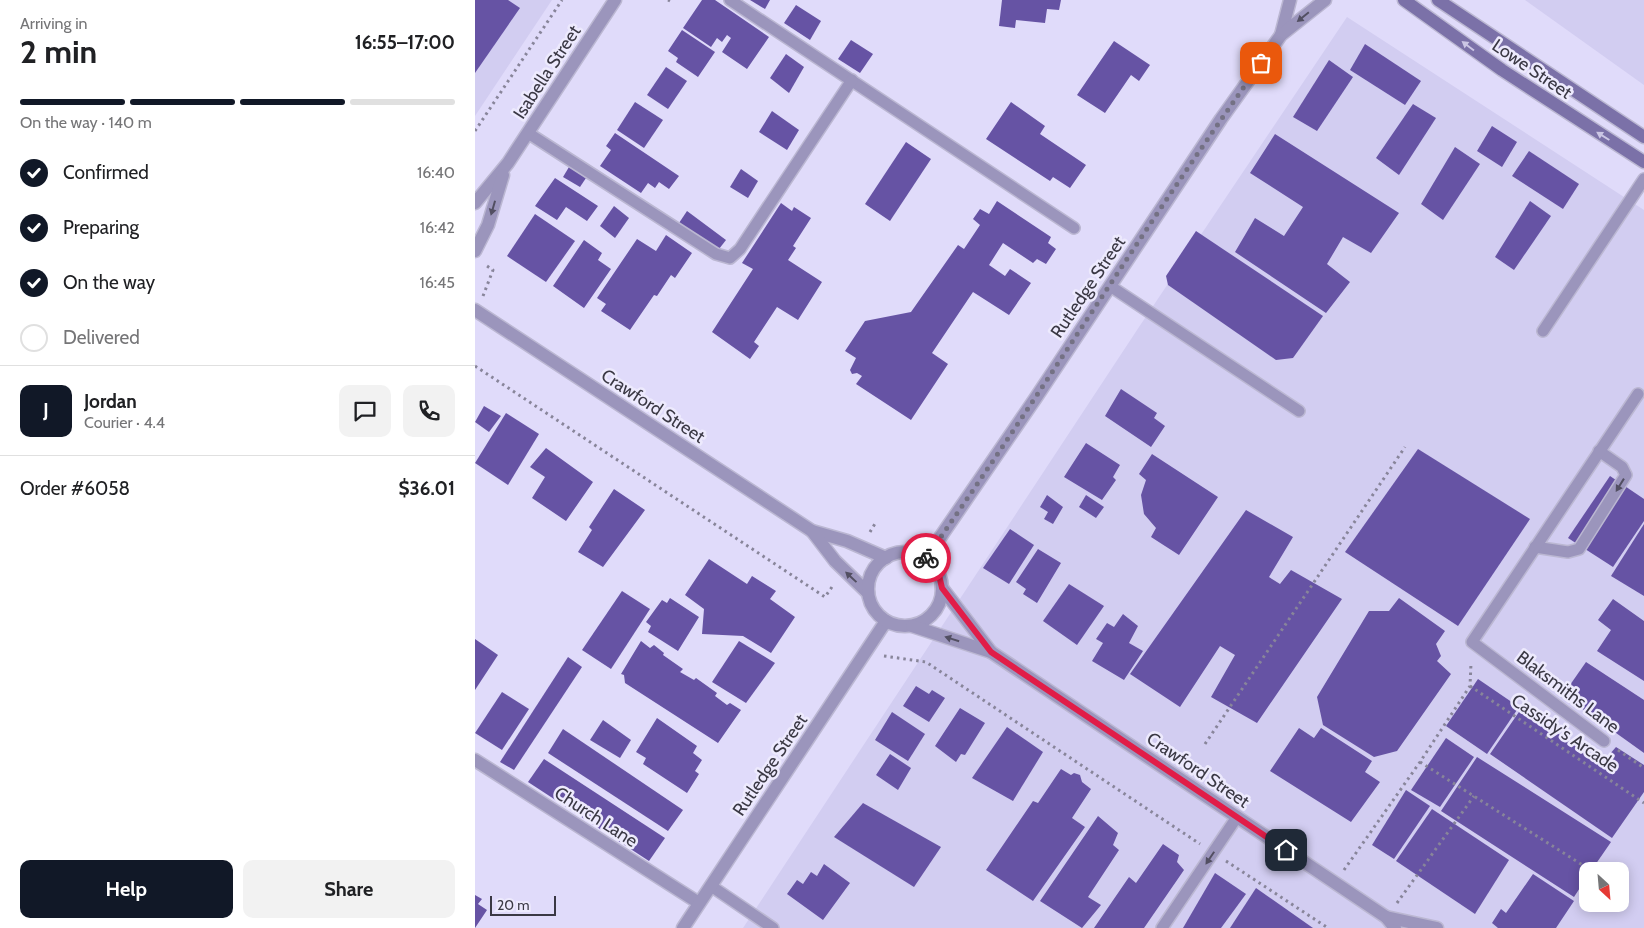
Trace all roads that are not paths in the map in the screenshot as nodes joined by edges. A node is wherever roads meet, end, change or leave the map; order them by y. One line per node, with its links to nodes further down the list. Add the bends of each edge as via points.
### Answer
1 (615, 0): 9 (street, Isabella Street)
2 (730, 0): 8 (lane)
3 (1290, 0): 7 (street, Rutledge Street)
4 (1325, 0): 7 (street, Rutledge Street, one-way to 7)
5 (1404, 0): 11 (main road, Lowe Street, one-way to 5, via 1502,70)
6 (1438, 0): 10 (main road, Lowe Street)
7 (1281, 35): 17 (street, Rutledge Street)
8 (852, 80): 9 (lane, via 740,249 730,258 716,254); 15 (lane)
9 (529, 133): 12 (street, Isabella Street)
10 (1644, 137)
11 (1644, 162)
12 (509, 163): 14 (street, Isabella Street); 16 (street, Isabella Street, one-way to 16)
13 (1644, 179): 19 (lane)
14 (475, 203)
15 (1074, 228)
16 (478, 256)
17 (1110, 286): 21 (lane); 26 (street, Rutledge Street)
18 (477, 307): 23 (street, Crawford Street)
19 (1543, 331)
20 (1638, 394): 22 (lane)
21 (1299, 411)
22 (1599, 451): 24 (lane); 24 (lane, one-way to 24, via 1622,467 1626,475 1579,549 1568,552)
23 (812, 531): 25 (street, Crawford Street); 28 (street, Crawford Street, one-way to 23, via 835,561)
24 (1535, 546): 32 (lane, Blaksmiths Lane, via 1472,642)
25 (886, 558): 26 (street, via 902,552); 28 (street, via 872,572)
26 (926, 558): 27 (street, via 938,571)
27 (942, 588): 30 (street, via 937,608 922,623); 31 (street, Crawford Street)
28 (868, 592): 29 (street, via 873,609)
29 (886, 621): 30 (street); 35 (street, Rutledge Street)
30 (912, 626): 31 (street, Crawford Street, one-way to 30)
31 (991, 652): 34 (street, Crawford Street)
32 (1604, 741)
33 (475, 760): 36 (street, Church Lane)
34 (1237, 818): 37 (street, Crawford Street); 40 (lane, one-way to 40)
35 (711, 886): 36 (street, Rutledge Street); 39 (lane)
36 (699, 903): 38 (street, Rutledge Street)
37 (1386, 917): 41 (street, Crawford Street); 42 (street, Crawford Street)
38 (683, 928)
39 (773, 928)
40 (1162, 928)
41 (1395, 928)
42 (1437, 928)

